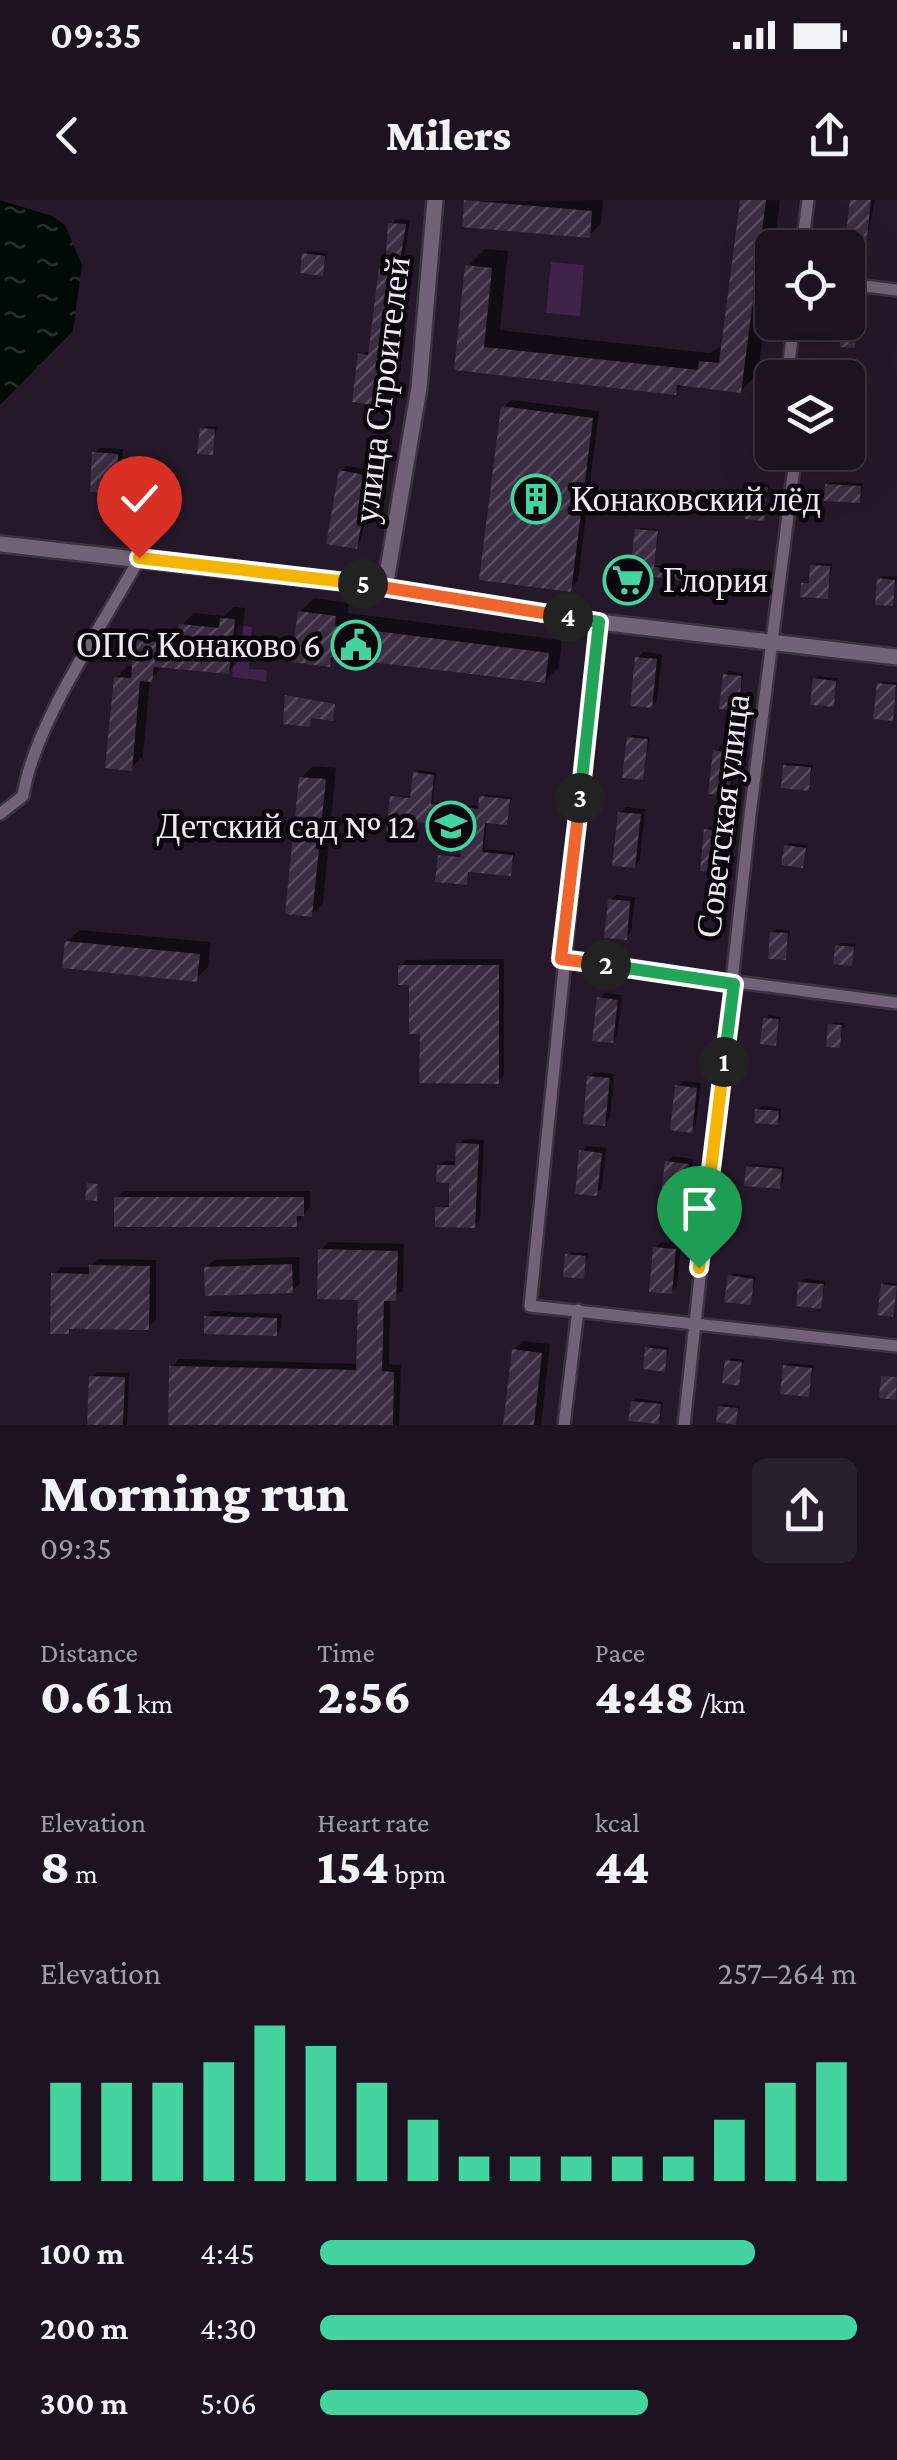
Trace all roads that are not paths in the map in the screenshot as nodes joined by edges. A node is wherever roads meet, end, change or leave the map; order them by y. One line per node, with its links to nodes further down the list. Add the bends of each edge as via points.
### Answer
1 (435, 200): 9 (main road, улица Строителей, via 419,388)
2 (808, 200): 3 (street)
3 (804, 230)
4 (865, 286): 5 (street)
5 (897, 290)
6 (794, 470): 11 (street, Советская улица)
7 (0, 544): 8 (main road)
8 (139, 558): 9 (main road); 13 (street, via 52,718 23,796)
9 (385, 587): 10 (main road)
10 (599, 622): 11 (main road); 14 (street)
11 (772, 643): 12 (main road); 15 (street, Советская улица)
12 (897, 657)
13 (0, 814)
14 (561, 959): 15 (street); 17 (street, via 530,1306)
15 (734, 984): 16 (street); 18 (street, Советская улица)
16 (897, 1003)
17 (578, 1310): 18 (street); 20 (street)
18 (698, 1322): 19 (street); 21 (street, Советская улица)
19 (897, 1346)
20 (564, 1425)
21 (684, 1425)

